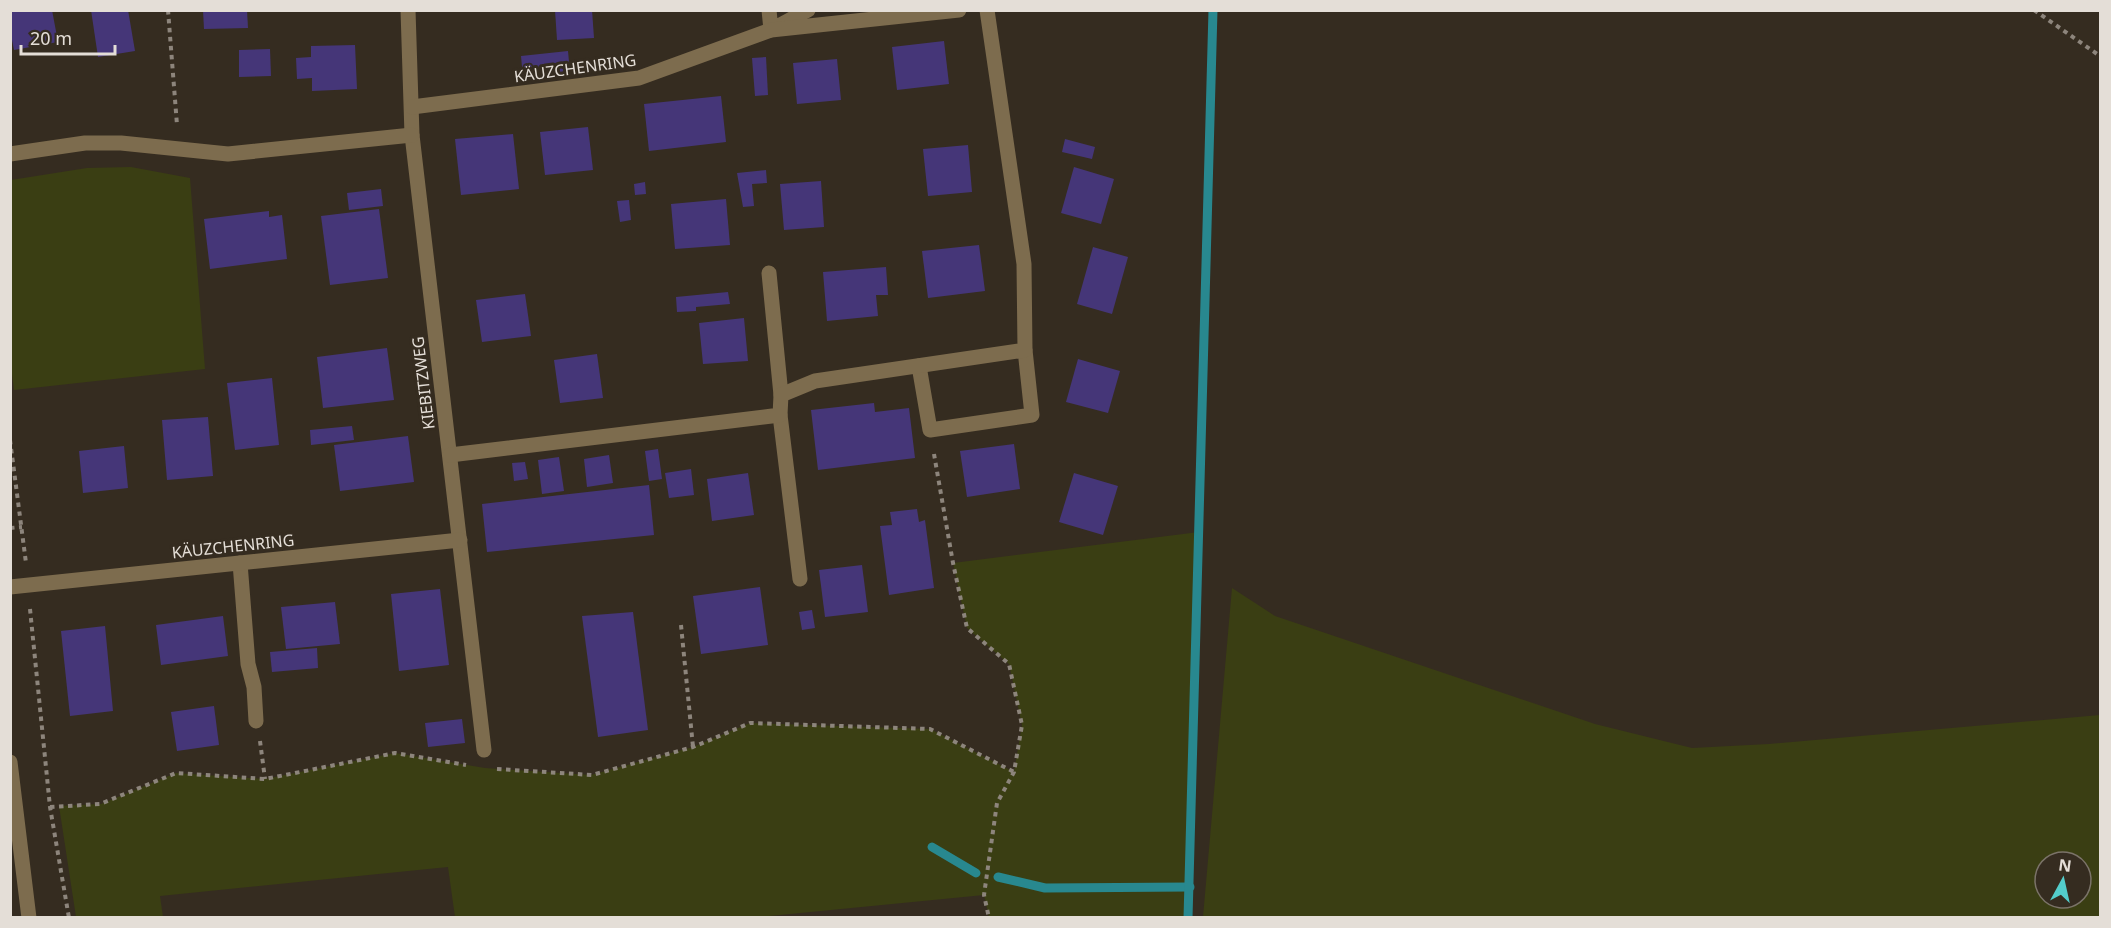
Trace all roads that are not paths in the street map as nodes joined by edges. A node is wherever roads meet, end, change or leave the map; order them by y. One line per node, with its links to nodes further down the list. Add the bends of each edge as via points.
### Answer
1 (408, 10): 7 (street, KIEBITZWEG)
2 (769, 10): 6 (street)
3 (808, 10): 6 (street, KÄUZCHENRING)
4 (959, 10): 6 (street, KÄUZCHENRING)
5 (987, 10): 11 (street, via 1024,264)
6 (771, 30): 7 (street, KÄUZCHENRING, via 639,78)
7 (412, 107): 8 (street, KIEBITZWEG)
8 (412, 135): 9 (street, via 228,154 121,143 85,143); 15 (street, KIEBITZWEG)
9 (10, 154)
10 (769, 273): 13 (street)
11 (1025, 350): 12 (street); 12 (street, via 1032,415 930,430)
12 (919, 366): 13 (street, via 815,381)
13 (781, 395): 14 (street)
14 (780, 415): 15 (street); 18 (street)
15 (450, 455): 16 (street, KIEBITZWEG)
16 (460, 540): 17 (street, KÄUZCHENRING); 21 (street, KIEBITZWEG)
17 (240, 563): 19 (street, KÄUZCHENRING); 20 (street)
18 (800, 579)
19 (10, 587)
20 (256, 721)
21 (484, 750)
22 (10, 762): 23 (street)
23 (29, 918)

